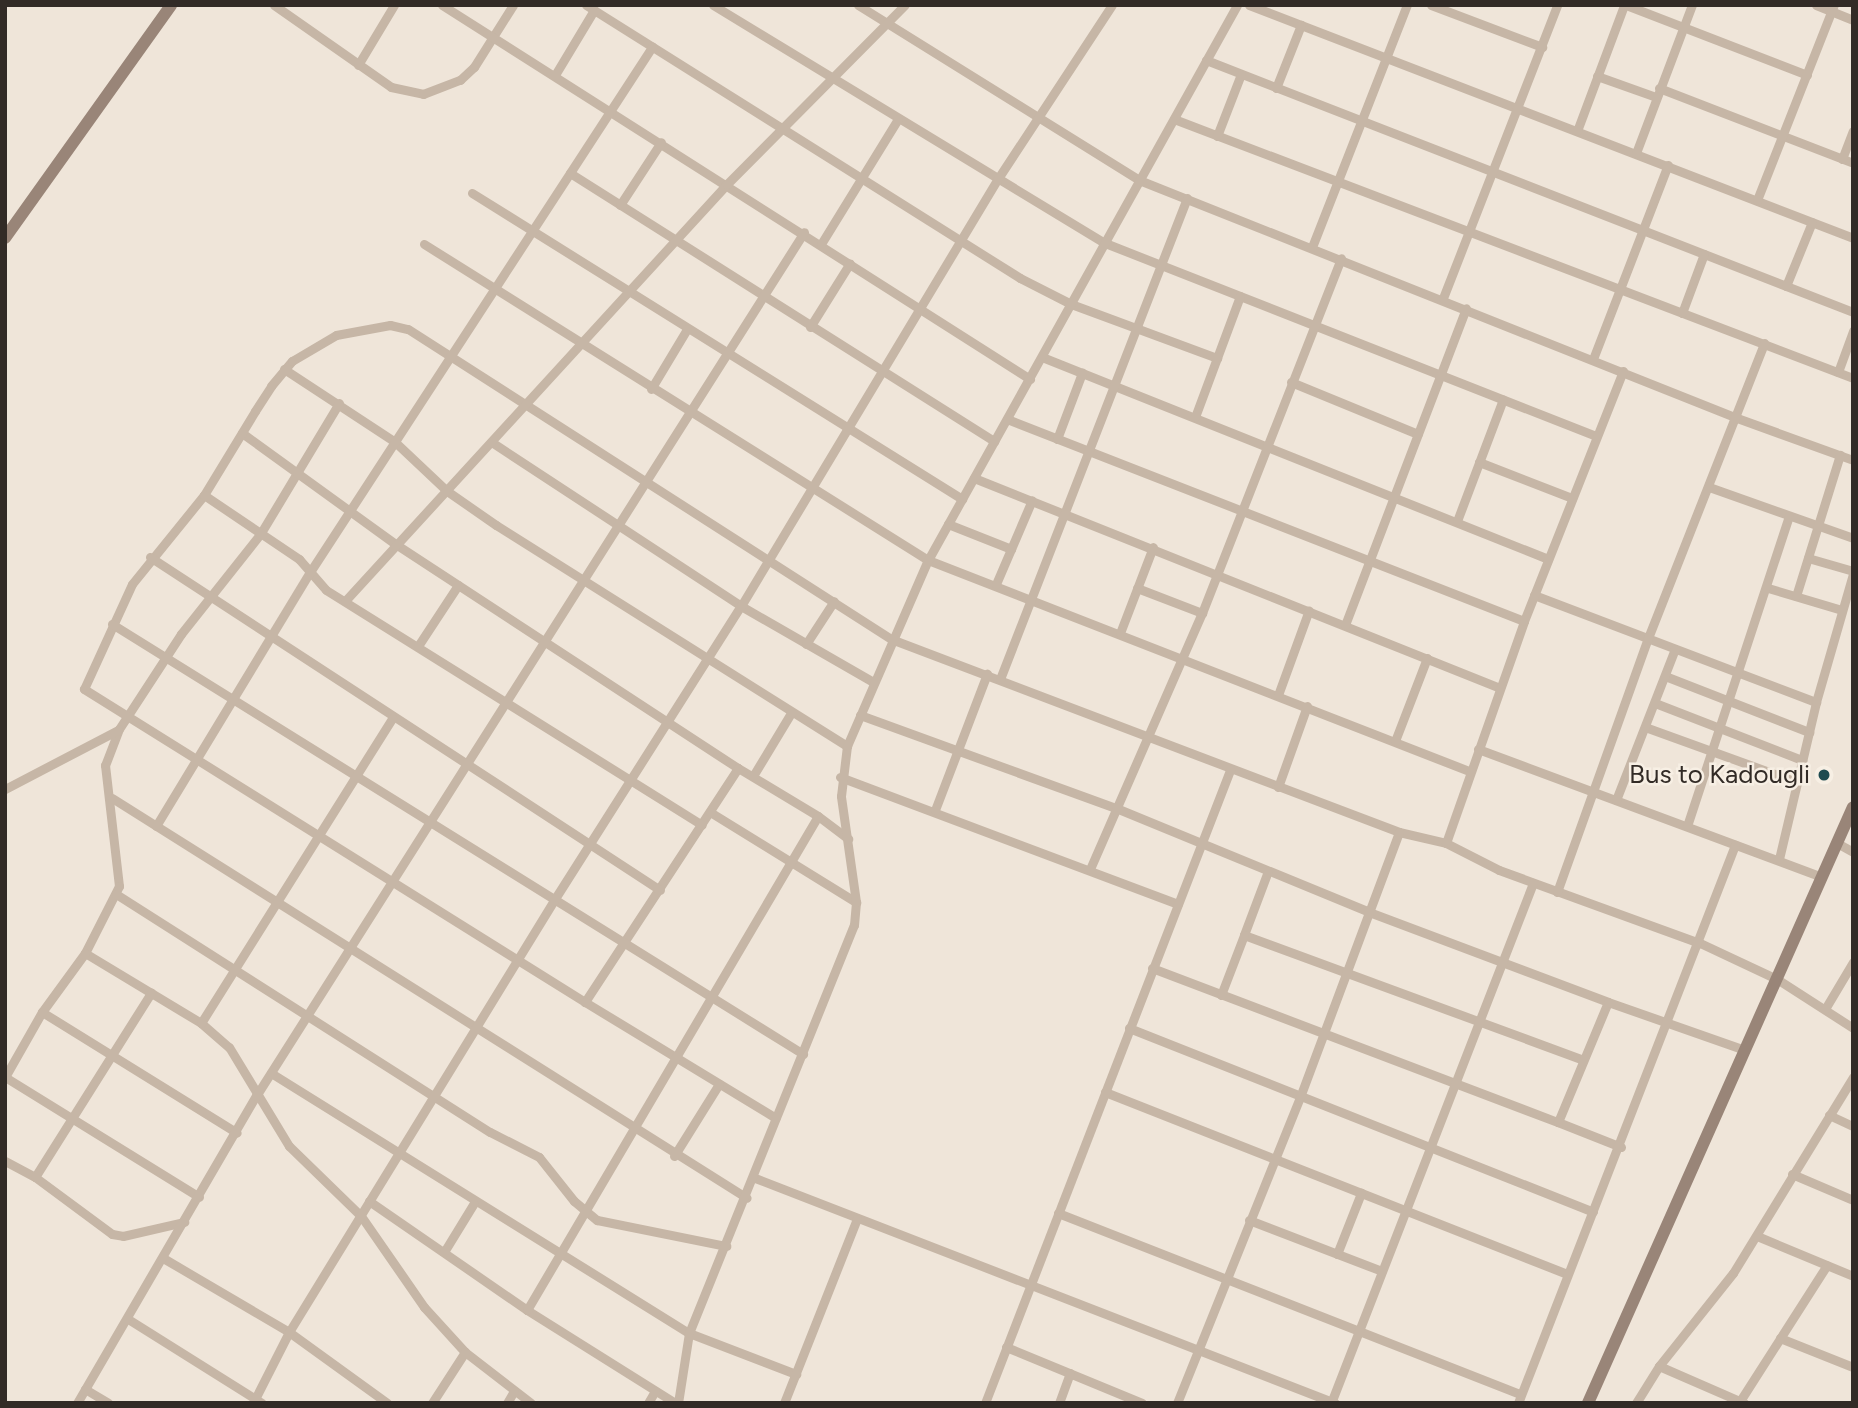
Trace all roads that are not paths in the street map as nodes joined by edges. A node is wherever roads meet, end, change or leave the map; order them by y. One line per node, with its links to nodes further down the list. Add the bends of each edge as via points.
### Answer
1 (171, 5): 70 (main road)
2 (274, 5): 29 (street)
3 (394, 5): 29 (street)
4 (442, 5): 24 (street)
5 (513, 5): 24 (street)
6 (713, 5): 34 (street)
7 (858, 5): 21 (street)
8 (905, 5): 21 (street)
9 (1112, 5): 39 (street)
10 (1237, 5): 28 (street)
11 (1249, 5): 22 (street)
12 (1407, 5): 27 (street)
13 (1431, 5): 26 (street)
14 (1557, 5): 26 (street)
15 (1625, 5): 23 (street); 33 (street)
16 (1692, 5): 23 (street)
17 (1816, 5): 19 (street)
18 (590, 8): 25 (street); 31 (street)
19 (1833, 8): 20 (street); 32 (street)
20 (1853, 19)
21 (888, 24): 34 (street); 39 (street)
22 (1301, 25): 27 (street); 35 (street)
23 (1683, 26): 32 (street); 36 (street)
24 (493, 39): 29 (street, via 460,80 423,94 391,87); 31 (street)
25 (652, 47): 38 (street); 43 (street)
26 (1542, 47): 37 (street)
27 (1387, 58): 37 (street); 42 (street)
28 (1206, 60): 30 (street); 41 (street)
29 (358, 65)
30 (1241, 74): 35 (street); 46 (street)
31 (555, 75): 38 (street)
32 (1807, 75): 47 (street)
33 (1597, 76): 36 (street); 44 (street)
34 (832, 79): 40 (street); 43 (street)
35 (1276, 88): 42 (street)
36 (1657, 92): 47 (street); 49 (street)
37 (1517, 108): 44 (street); 53 (street)
38 (611, 111): 48 (street); 54 (street)
39 (1038, 117): 55 (street); 56 (street)
40 (898, 119): 55 (street); 57 (street)
41 (1174, 119): 46 (street); 56 (street)
42 (1362, 122): 53 (street); 59 (street)
43 (780, 130): 57 (street); 58 (street)
44 (1577, 131): 49 (street)
45 (1853, 131): 50 (street)
46 (1217, 136): 59 (street)
47 (1783, 136): 50 (street); 62 (street)
48 (661, 142): 58 (street); 63 (street)
49 (1636, 153): 52 (street)
50 (1842, 159): 51 (street)
51 (1853, 163)
52 (1668, 165): 62 (street); 66 (street)
53 (1492, 171): 66 (street); 68 (street)
54 (569, 173): 63 (street); 65 (street)
55 (997, 180): 72 (street); 73 (street)
56 (1139, 180): 61 (street); 73 (street)
57 (861, 181): 72 (street); 75 (street)
58 (727, 184): 67 (street); 71 (street)
59 (1338, 184): 68 (street); 76 (street)
60 (472, 192): 65 (street)
61 (1187, 198): 76 (street); 80 (street)
62 (1757, 200): 64 (street)
63 (620, 205): 71 (street)
64 (1812, 222): 69 (street); 81 (street)
65 (533, 230): 82 (street); 84 (street)
66 (1643, 231): 77 (street); 83 (street)
67 (804, 232): 75 (street); 85 (street)
68 (1469, 232): 83 (street); 87 (street)
69 (1853, 237)
70 (5, 238)
71 (677, 240): 84 (street); 85 (street)
72 (959, 243): 88 (street); 89 (street)
73 (1105, 243): 80 (street); 88 (street)
74 (424, 244): 82 (street)
75 (821, 244): 79 (street)
76 (1312, 247): 78 (street)
77 (1704, 254): 81 (street); 92 (street)
78 (1341, 258): 87 (street); 93 (street)
79 (850, 263): 89 (street); 94 (street)
80 (1161, 263): 86 (street); 95 (street)
81 (1786, 286): 91 (street)
82 (494, 288): 99 (street); 100 (street)
83 (1620, 290): 92 (street); 104 (street)
84 (630, 291): 96 (street); 99 (street)
85 (762, 296): 94 (street); 101 (street)
86 (1240, 296): 93 (street); 103 (street)
87 (1443, 298): 90 (street)
88 (1071, 304): 95 (street); 102 (street)
89 (921, 308): 106 (street); 112 (street)
90 (1466, 309): 104 (street); 110 (street)
91 (1853, 312)
92 (1682, 313): 98 (street)
93 (1314, 325): 110 (street); 113 (street)
94 (810, 327): 106 (street)
95 (1137, 327): 103 (street); 114 (street)
96 (687, 329): 101 (street); 115 (street)
97 (1853, 331): 108 (street)
98 (1764, 343): 108 (street); 121 (street)
99 (582, 345): 115 (street); 118 (street)
100 (451, 353): 105 (street, via 408,329 390,325 336,335); 118 (street); 129 (street)
101 (727, 354): 119 (street); 123 (street)
102 (1042, 357): 109 (street); 112 (street)
103 (1217, 358): 120 (street)
104 (1593, 359): 107 (street)
105 (284, 369): 117 (street); 124 (street)
106 (881, 371): 123 (street); 128 (street)
107 (1623, 371): 121 (street); 126 (street)
108 (1838, 372): 111 (street)
109 (1082, 373): 114 (street); 127 (street)
110 (1441, 374): 116 (street); 125 (street)
111 (1853, 378)
112 (1030, 379): 122 (street)
113 (1291, 382): 125 (street); 131 (street)
114 (1114, 385): 120 (street); 132 (street)
115 (651, 389): 119 (street)
116 (1503, 399): 126 (street); 135 (street)
117 (339, 402): 129 (street); 136 (street)
118 (528, 402): 130 (street); 138 (street)
119 (689, 413): 138 (street); 139 (street)
120 (1195, 417): 131 (street)
121 (1737, 418): 133 (street); 140 (street)
122 (1007, 419): 127 (street); 128 (street)
123 (846, 428): 139 (street); 145 (street)
124 (242, 433): 136 (street); 142 (street)
125 (1418, 434): 143 (street)
126 (1596, 436): 144 (street)
127 (1056, 439): 132 (street)
128 (994, 441): 137 (street)
129 (395, 442): 141 (street); 148 (street)
130 (493, 443): 141 (street); 153 (street)
131 (1265, 446): 143 (street); 147 (street)
132 (1090, 452): 147 (street); 149 (street)
133 (1840, 455): 134 (street); 154 (street)
134 (1853, 460)
135 (1479, 462): 144 (street); 151 (street)
136 (297, 472): 148 (street); 155 (street)
137 (974, 478): 145 (street); 146 (street)
138 (647, 481): 153 (street); 163 (street)
139 (811, 485): 163 (street); 164 (street)
140 (1709, 487): 150 (street); 189 (street)
141 (447, 491): 157 (street); 169 (street)
142 (204, 495): 155 (street); 160 (street)
143 (1396, 495): 151 (street); 165 (street)
144 (1572, 498): 162 (street)
145 (962, 499): 152 (street)
146 (1032, 500): 149 (street); 159 (street)
147 (1241, 509): 165 (street); 167 (street)
148 (349, 512): 157 (street); 166 (street)
149 (1066, 513): 158 (street); 177 (street)
150 (1790, 516): 154 (street); 173 (street)
151 (1457, 521): 162 (street)
152 (948, 524): 159 (street); 164 (street)
153 (617, 526): 169 (street); 180 (street)
154 (1818, 526): 156 (street); 161 (street)
155 (261, 533): 166 (street); 176 (street)
156 (1853, 538)
157 (397, 545): 171 (street); 178 (street)
158 (1153, 547): 167 (street); 172 (street)
159 (1011, 549): 170 (street)
160 (150, 557): 176 (street); 185 (street)
161 (1808, 558): 168 (street); 175 (street)
162 (1548, 559): 174 (street)
163 (768, 560): 179 (street); 180 (street)
164 (928, 560): 170 (street); 190 (street)
165 (1370, 561): 184 (street); 186 (street)
166 (310, 572): 178 (street, via 322,587); 188 (street)
167 (1217, 572): 182 (street); 183 (street)
168 (1853, 573): 181 (street)
169 (580, 581): 191 (street); 198 (street)
170 (996, 584): 177 (street)
171 (458, 585): 191 (street); 193 (street)
172 (1137, 588): 183 (street); 187 (street)
173 (1768, 588): 175 (street); 200 (street)
174 (1534, 595): 184 (street); 189 (street)
175 (1796, 596): 181 (street)
176 (211, 598): 188 (street); 195 (street)
177 (1033, 599): 187 (street); 202 (street)
178 (345, 601): 193 (street)
179 (834, 601): 190 (street); 192 (street)
180 (741, 606): 192 (street); 198 (street)
181 (1842, 610): 209 (street)
182 (1309, 611): 186 (street); 205 (street)
183 (1202, 613): 196 (street)
184 (1524, 621): 204 (street)
185 (112, 624): 195 (street); 214 (street, via 84,689)
186 (1345, 625): 197 (street)
187 (1119, 633): 196 (street)
188 (270, 638): 206 (street); 215 (street)
189 (1648, 638): 194 (street); 240 (street)
190 (891, 639): 199 (street); 203 (street)
191 (543, 640): 207 (street); 216 (street)
192 (806, 644): 203 (street)
193 (418, 646): 207 (street)
194 (1675, 649): 200 (street); 201 (street)
195 (165, 657): 206 (street); 214 (street)
196 (1182, 658): 205 (street); 221 (street, via 1157,720)
197 (1427, 658): 204 (street); 222 (street)
198 (708, 660): 212 (street); 216 (street)
199 (986, 674): 202 (street); 224 (street)
200 (1741, 674): 208 (street); 209 (street)
201 (1665, 676): 208 (street); 210 (street)
202 (1000, 679): 221 (street)
203 (873, 682): 213 (street)
204 (1500, 688): 225 (street)
205 (1278, 695): 211 (street)
206 (234, 699): 227 (street); 233 (street)
207 (505, 700): 229 (street); 236 (street)
208 (1731, 702): 219 (street); 220 (street)
209 (1816, 702): 220 (street)
210 (1655, 703): 217 (street); 219 (street)
211 (1307, 706): 222 (street); 238 (street)
212 (791, 713): 223 (street); 234 (street)
213 (860, 715): 223 (street); 224 (street)
214 (126, 717): 218 (street); 227 (street)
215 (392, 718): 229 (street); 233 (street)
216 (669, 723): 230 (street); 236 (street)
217 (1645, 727): 226 (street); 242 (street)
218 (119, 729): 239 (street); 241 (street, via 105,765)
219 (1722, 729): 226 (street); 228 (street)
220 (1809, 732): 228 (street)
221 (1144, 736): 231 (street); 244 (street)
222 (1395, 741): 232 (street)
223 (847, 746): 235 (street)
224 (957, 748): 244 (street); 245 (street)
225 (1478, 749): 232 (street); 240 (street)
226 (1713, 753): 237 (street); 251 (street)
227 (198, 760): 250 (street); 253 (street)
228 (1802, 760): 237 (street)
229 (464, 765): 248 (street); 258 (street)
230 (738, 768): 234 (street); 246 (street)
231 (1230, 770): 238 (street); 257 (street)
232 (1469, 771): 255 (street)
233 (357, 774): 248 (street); 253 (street)
234 (752, 776): 247 (street)
235 (840, 777): 245 (street); 254 (street)
236 (632, 779): 249 (street); 258 (street)
237 (1797, 782): 261 (street)
238 (1278, 788): 252 (street)
239 (5, 789)
240 (1591, 791): 242 (street); 269 (street)
241 (111, 798): 250 (street); 270 (street, via 120,880)
242 (1616, 800): 251 (street)
243 (1853, 807): 256 (main road)
244 (1116, 808): 257 (street); 263 (street)
245 (935, 810): 263 (street)
246 (710, 812): 249 (street); 262 (street)
247 (818, 816): 254 (street); 262 (street)
248 (430, 819): 266 (street); 271 (street)
249 (702, 825): 268 (street)
250 (156, 826): 273 (street)
251 (1687, 826): 259 (street)
252 (1399, 832): 255 (street); 275 (street)
253 (318, 835): 266 (street); 273 (street)
254 (848, 839): 272 (street)
255 (1446, 843): 267 (street)
256 (1837, 843): 260 (street); 265 (main road)
257 (1202, 844): 264 (street); 274 (street)
258 (589, 845): 268 (street); 271 (street)
259 (1735, 845): 261 (street); 278 (street)
260 (1853, 852)
261 (1779, 859): 265 (street)
262 (791, 861): 272 (street); 290 (street)
263 (1090, 869): 274 (street)
264 (1268, 871): 275 (street); 276 (street)
265 (1822, 877): 287 (main road)
266 (390, 882): 279 (street); 281 (street)
267 (1533, 883): 269 (street); 283 (street)
268 (660, 890): 277 (street)
269 (1557, 892): 278 (street)
270 (116, 894): 280 (street); 284 (street)
271 (556, 897): 277 (street); 281 (street)
272 (856, 902): 305 (street, via 846,949)
273 (276, 903): 279 (street); 284 (street)
274 (1178, 904): 285 (street)
275 (1369, 912): 283 (street); 286 (street)
276 (1244, 935): 286 (street); 289 (street)
277 (625, 942): 290 (street); 291 (street)
278 (1700, 943): 287 (street); 298 (street)
279 (348, 950): 295 (street); 301 (street)
280 (85, 953): 288 (street); 294 (street)
281 (517, 961): 291 (street); 301 (street)
282 (1853, 962): 293 (street)
283 (1503, 963): 292 (street); 296 (street)
284 (233, 968): 295 (street); 297 (street)
285 (1152, 968): 289 (street); 299 (street)
286 (1344, 974): 296 (street); 302 (street)
287 (1777, 979): 293 (street); 303 (main road)
288 (151, 993): 297 (street); 304 (street)
289 (1221, 995): 302 (street)
290 (711, 998): 305 (street); 306 (street)
291 (585, 1002): 306 (street)
292 (1608, 1002): 298 (street); 307 (street)
293 (1825, 1009): 300 (street)
294 (41, 1012): 304 (street); 309 (street)
295 (307, 1015): 308 (street); 315 (street)
296 (1482, 1022): 307 (street); 312 (street)
297 (201, 1023): 314 (street, via 229,1047)
298 (1668, 1023): 303 (street); 325 (street)
299 (1129, 1028): 313 (street); 316 (street)
300 (1853, 1028)
301 (477, 1030): 315 (street); 322 (street)
302 (1322, 1033): 312 (street); 316 (street)
303 (1745, 1049): 392 (main road)
304 (112, 1055): 318 (street); 323 (street)
305 (803, 1055): 319 (street)
306 (675, 1057): 311 (street); 322 (street)
307 (1583, 1060): 320 (street)
308 (271, 1073): 314 (street); 326 (street)
309 (5, 1077): 318 (street)
310 (1853, 1077): 317 (street)
311 (719, 1084): 319 (street); 327 (street)
312 (1457, 1086): 320 (street); 324 (street)
313 (1105, 1091): 328 (street); 342 (street)
314 (256, 1096): 323 (street); 343 (street, via 302,1162)
315 (435, 1097): 326 (street); 340 (street, via 548,1164)
316 (1300, 1097): 324 (street); 328 (street)
317 (1829, 1115): 321 (street); 330 (street)
318 (73, 1117): 331 (street); 334 (street)
319 (776, 1118): 332 (street)
320 (1558, 1122): 325 (street)
321 (1853, 1126)
322 (633, 1130): 327 (street); 340 (street)
323 (237, 1133): 334 (street)
324 (1432, 1147): 339 (street); 341 (street)
325 (1621, 1147): 341 (street)
326 (399, 1154): 336 (street); 338 (street)
327 (674, 1156): 335 (street)
328 (1275, 1159): 333 (street); 345 (street)
329 (5, 1161): 331 (street)
330 (1792, 1174): 337 (street); 347 (street)
331 (35, 1177): 346 (street, via 112,1234 123,1236)
332 (755, 1178): 335 (street); 344 (street)
333 (1361, 1193): 339 (street); 350 (street)
334 (198, 1197): 346 (street)
335 (747, 1198): 348 (street)
336 (369, 1200): 343 (street); 349 (street)
337 (1853, 1200)
338 (474, 1203): 349 (street); 351 (street)
339 (1406, 1211): 354 (street); 355 (street)
340 (585, 1212): 348 (street, via 608,1223); 351 (street)
341 (1593, 1212): 355 (street)
342 (1058, 1213): 357 (street); 358 (street)
343 (361, 1216): 361 (street); 367 (street, via 407,1286)
344 (857, 1219): 358 (street); 371 (street)
345 (1249, 1220): 350 (street); 357 (street)
346 (184, 1222): 352 (street)
347 (1757, 1236): 353 (street); 368 (street)
348 (726, 1246): 362 (street)
349 (444, 1252): 359 (street)
350 (1337, 1254): 354 (street)
351 (560, 1255): 359 (street); 362 (street)
352 (163, 1258): 360 (street); 361 (street)
353 (1827, 1265): 356 (street); 364 (street)
354 (1382, 1271): 363 (street)
355 (1566, 1274): 375 (street)
356 (1853, 1276)
357 (1224, 1281): 363 (street); 366 (street)
358 (1030, 1287): 365 (street); 366 (street)
359 (527, 1310): 374 (street)
360 (128, 1319): 372 (street); 376 (street)
361 (289, 1332): 376 (street); 381 (street)
362 (689, 1333): 371 (street); 386 (street)
363 (1357, 1334): 375 (street); 377 (street)
364 (1780, 1338): 369 (street); 378 (street)
365 (1006, 1347): 370 (street); 388 (street)
366 (1198, 1350): 377 (street); 391 (street)
367 (465, 1352): 373 (street); 382 (street)
368 (1659, 1366): 378 (street); 393 (street)
369 (1853, 1367)
370 (1070, 1373): 389 (street); 390 (street)
371 (796, 1374): 387 (street)
372 (85, 1389): 379 (street); 380 (street)
373 (514, 1391): 383 (street); 384 (street)
374 (655, 1391): 385 (street); 386 (street)
375 (1519, 1398)
376 (257, 1401)
377 (1333, 1402)
378 (1742, 1402)
379 (77, 1403)
380 (108, 1403)
381 (387, 1403)
382 (432, 1403)
383 (507, 1403)
384 (531, 1403)
385 (648, 1403)
386 (677, 1403)
387 (785, 1403)
388 (985, 1403)
389 (1059, 1403)
390 (1142, 1403)
391 (1177, 1403)
392 (1588, 1403)
393 (1636, 1403)

